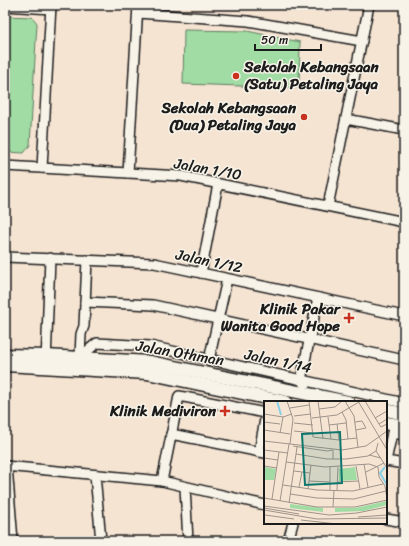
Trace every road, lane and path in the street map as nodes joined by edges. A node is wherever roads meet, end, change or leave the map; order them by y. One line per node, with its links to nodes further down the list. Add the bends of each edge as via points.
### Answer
1 (369, 5): 5 (street)
2 (5, 6): 3 (street)
3 (51, 7): 9 (street)
4 (138, 9): 5 (street, via 248,21); 10 (street)
5 (362, 41): 6 (street)
6 (346, 119): 7 (street); 12 (street)
7 (404, 130)
8 (5, 166): 9 (street, Jalan 1/10)
9 (42, 168): 10 (street, Jalan 1/10)
10 (128, 174): 11 (street, Jalan 1/10, via 181,176)
11 (218, 184): 12 (street, Jalan 1/10); 17 (street)
12 (328, 206): 13 (street, Jalan 1/10)
13 (404, 222)
14 (5, 257): 15 (street, Jalan 1/12)
15 (50, 258): 16 (street, Jalan 1/12); 28 (street)
16 (87, 260): 17 (street, Jalan 1/12, via 154,263); 20 (street)
17 (201, 273): 18 (street, Jalan 1/12)
18 (227, 279): 19 (street, Jalan 1/12); 22 (street)
19 (318, 298): 21 (street, Jalan 1/12); 23 (street)
20 (85, 302): 22 (street, via 153,306); 25 (street)
21 (404, 316)
22 (218, 320): 23 (street); 26 (street)
23 (310, 339): 27 (street); 30 (street)
24 (5, 355): 28 (main road, Jalan Othman)
25 (80, 357): 26 (street, Jalan 1/14, via 97,343 150,346); 28 (main road, Jalan Othman); 32 (main road, Jalan Othman, via 149,362)
26 (209, 360): 30 (street, Jalan 1/14)
27 (404, 360)
28 (46, 361): 29 (main road, Jalan Othman); 31 (main road, Jalan Othman)
29 (5, 365)
30 (301, 380): 32 (street); 36 (street, Jalan 1/14)
31 (203, 384): 33 (street); 34 (main road, Jalan Othman)
32 (314, 395): 35 (main road, Jalan Othman)
33 (200, 400): 38 (street); 42 (street, via 179,396)
34 (281, 401)
35 (343, 401)
36 (404, 403)
37 (387, 410): 39 (main road)
38 (264, 413)
39 (404, 414)
40 (394, 427): 43 (street); 45 (street)
41 (264, 429): 44 (street)
42 (171, 434): 44 (street); 50 (street)
43 (404, 435)
44 (262, 452)
45 (387, 457)
46 (387, 461): 47 (street)
47 (404, 464)
48 (6, 466): 49 (street); 56 (street)
49 (95, 475): 50 (street); 57 (street)
50 (162, 481): 51 (street)
51 (185, 487): 52 (street); 58 (street)
52 (264, 505)
53 (387, 519): 54 (street)
54 (404, 522)
55 (293, 524): 59 (street)
56 (12, 541)
57 (101, 541)
58 (188, 541)
59 (288, 541)

